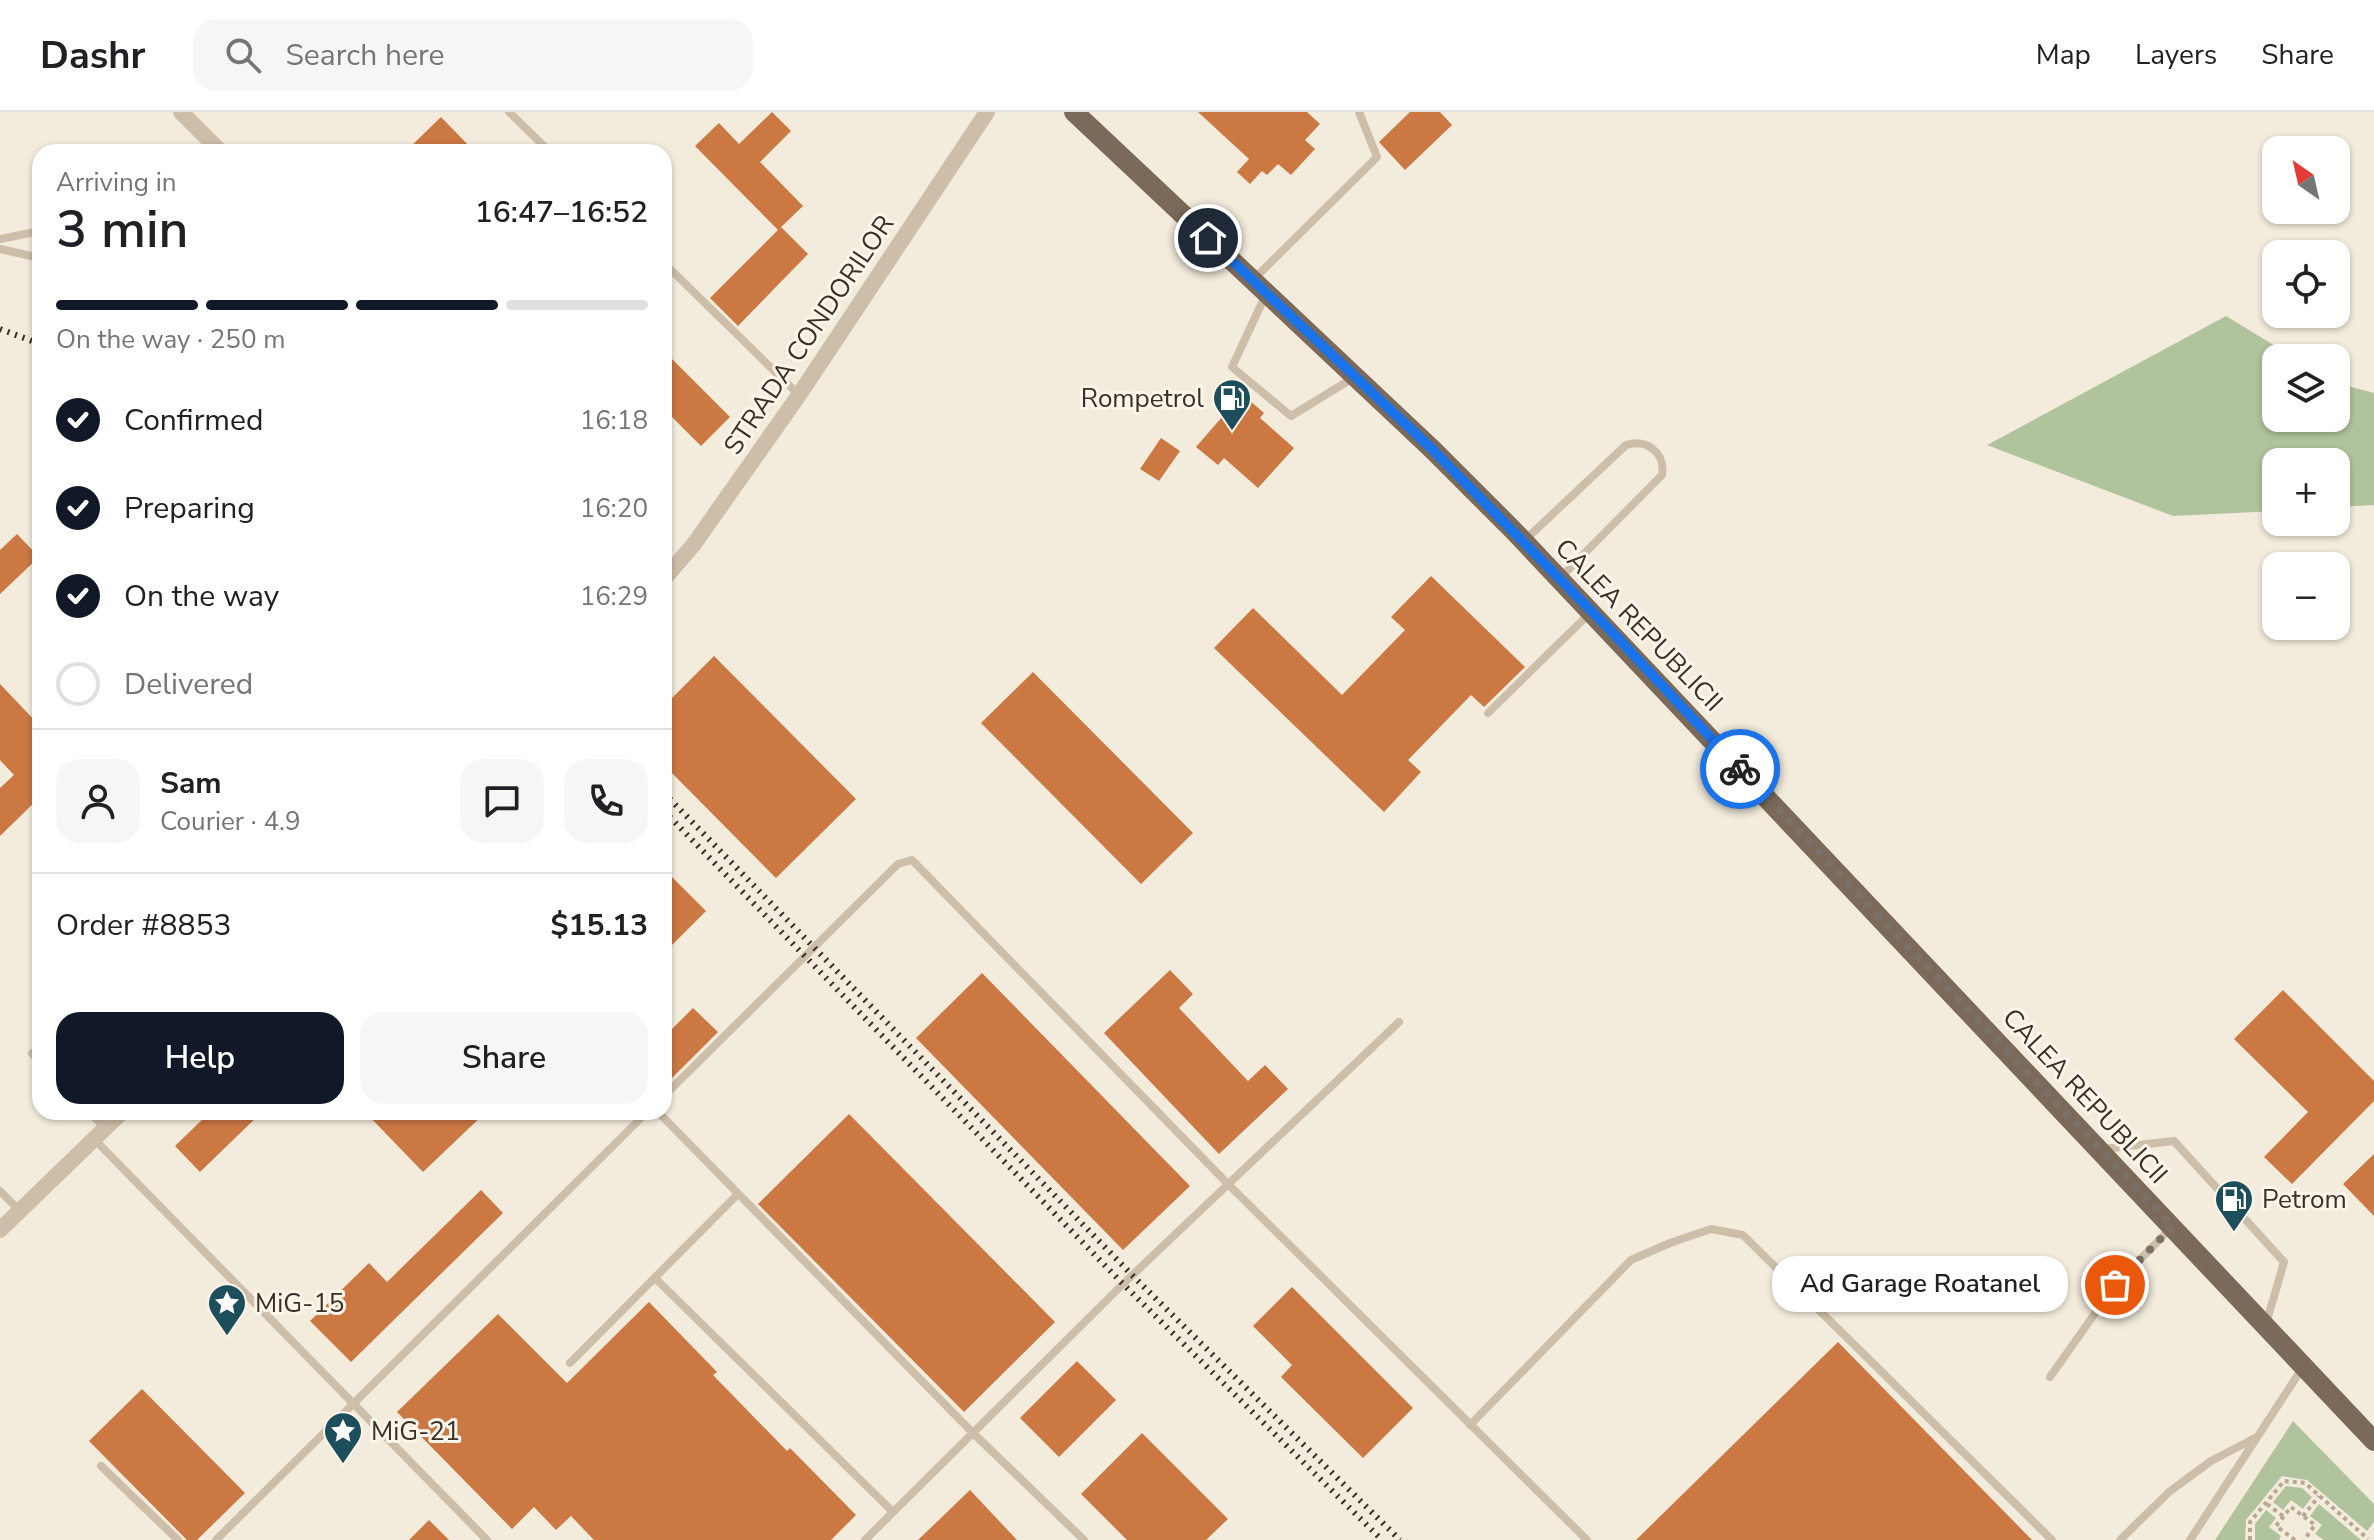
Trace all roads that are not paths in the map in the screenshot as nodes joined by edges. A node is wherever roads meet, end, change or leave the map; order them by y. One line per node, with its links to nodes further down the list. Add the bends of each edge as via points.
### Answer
1 (181, 112): 6 (street)
2 (509, 112): 7 (lane)
3 (987, 112): 15 (street, STRADA CONDORILOR)
4 (1074, 112): 13 (main road, CALEA REPUBLICII)
5 (1359, 112): 13 (lane, via 1377,157)
6 (213, 144)
7 (542, 144)
8 (32, 233): 9 (lane)
9 (0, 239)
10 (0, 249): 11 (lane)
11 (32, 256)
12 (672, 271): 15 (lane)
13 (1260, 286): 14 (main road, CALEA REPUBLICII); 14 (lane, via 1232,367 1291,416)
14 (1356, 377): 16 (main road, CALEA REPUBLICII)
15 (799, 395): 17 (street, STRADA CONDORILOR)
16 (1523, 541): 18 (main road, CALEA REPUBLICII); 18 (lane, via 1626,445 1644,443 1661,458 1662,475)
17 (672, 570)
18 (1560, 579): 19 (main road, CALEA REPUBLICII)
19 (1591, 611): 20 (lane); 28 (main road, CALEA REPUBLICII)
20 (1488, 713)
21 (1399, 1022): 29 (lane)
22 (672, 1088): 29 (lane, via 898,864 912,860)
23 (93, 1120): 27 (lane)
24 (114, 1120): 27 (street)
25 (639, 1120): 40 (lane)
26 (666, 1120): 31 (lane)
27 (99, 1134): 32 (street); 40 (lane)
28 (2100, 1149): 33 (main road, CALEA REPUBLICII); 36 (lane, via 2174,1141 2284,1262)
29 (1227, 1183): 41 (lane); 42 (lane)
30 (0, 1191): 32 (lane)
31 (738, 1194): 35 (lane); 42 (lane)
32 (20, 1211): 34 (street)
33 (2173, 1226): 36 (main road, CALEA REPUBLICII); 39 (lane, via 2115,1285)
34 (0, 1230)
35 (655, 1278): 37 (lane); 46 (lane)
36 (2266, 1325): 38 (main road, CALEA REPUBLICII)
37 (570, 1363)
38 (2304, 1366): 43 (lane); 44 (main road, CALEA REPUBLICII)
39 (2050, 1377)
40 (352, 1405): 48 (lane); 49 (lane)
41 (1470, 1425): 52 (lane); 53 (lane, via 1631,1260 1711,1229 1743,1235)
42 (972, 1432): 46 (lane); 51 (lane)
43 (2258, 1436): 54 (lane, via 2190,1476); 55 (lane)
44 (2374, 1441)
45 (101, 1466): 47 (lane)
46 (893, 1512): 50 (lane)
47 (178, 1540)
48 (216, 1540)
49 (487, 1540)
50 (865, 1540)
51 (1084, 1540)
52 (1587, 1540)
53 (2052, 1540)
54 (2120, 1540)
55 (2190, 1540)

